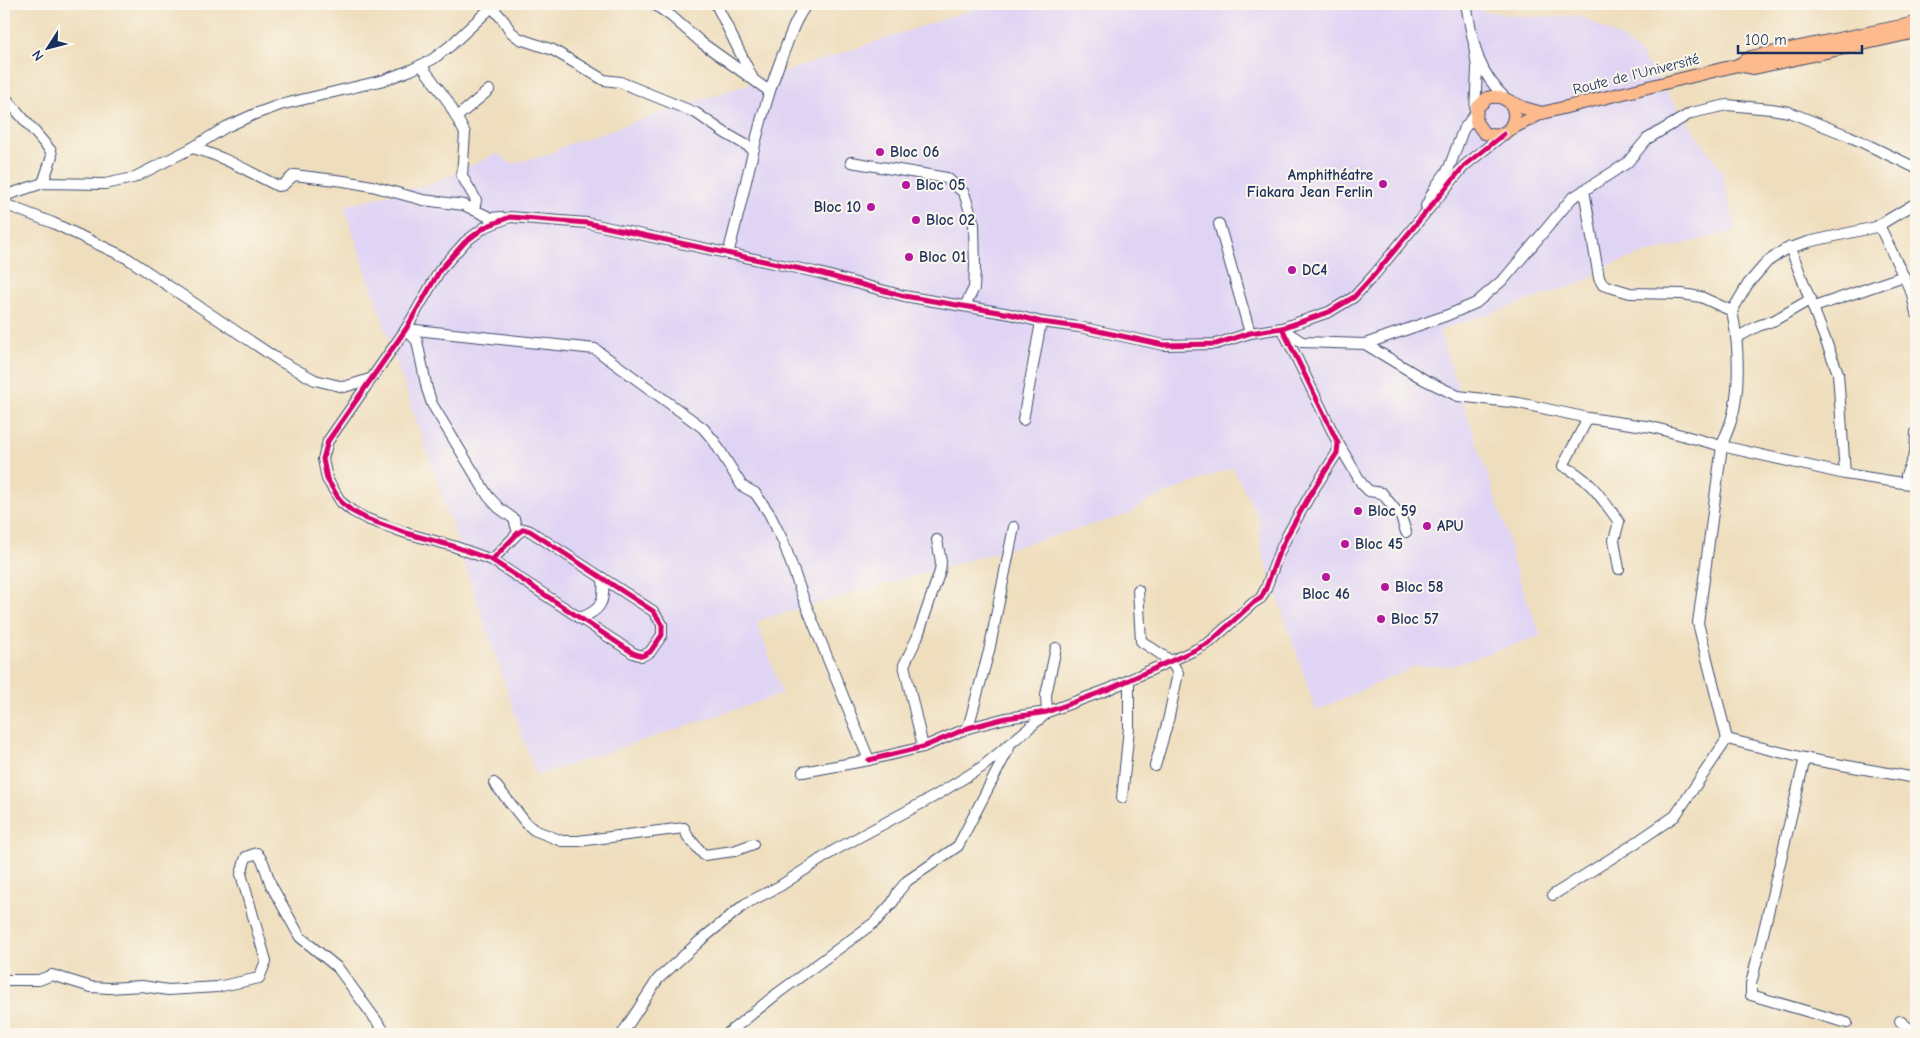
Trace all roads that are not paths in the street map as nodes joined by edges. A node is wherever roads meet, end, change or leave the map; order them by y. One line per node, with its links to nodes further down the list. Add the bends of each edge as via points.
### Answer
1 (654, 4): 11 (street, via 702,44)
2 (716, 4): 11 (street)
3 (807, 4): 13 (street, via 798,16)
4 (1466, 4): 8 (street)
5 (493, 6): 9 (street, via 450,46); 21 (street, via 511,32 520,39 553,50 604,80 620,82 696,113)
6 (1916, 23): 10 (main road, Route de l'Université, via 1751,57)
7 (1916, 32): 10 (main road, Route de l'Université, via 1754,68)
8 (1474, 46): 15 (street, via 1491,85); 17 (street, via 1477,68)
9 (421, 65): 18 (street); 20 (street, via 384,80 272,108 226,127)
10 (1738, 65): 16 (main road, Route de l'Université)
11 (752, 78): 13 (street)
12 (489, 90): 18 (street)
13 (769, 91): 21 (street)
14 (4, 96): 24 (street, via 51,151)
15 (1506, 100): 16 (main road); 17 (main road, via 1493,96 1486,98); 19 (main road, via 1515,114 1514,122)
16 (1542, 113): 19 (main road, Route de l'Université)
17 (1475, 114): 19 (main road, via 1476,122 1484,133); 31 (street, via 1463,130 1449,168)
18 (456, 118): 29 (street, via 465,133 462,176 476,200)
19 (1504, 134): 31 (street, via 1464,166)
20 (192, 148): 24 (street, via 132,178 105,184); 29 (street, via 248,169 278,186 292,175 299,175 344,181)
21 (753, 149): 35 (street)
22 (851, 162): 38 (street, via 947,178 964,193 974,224 976,267 974,288)
23 (1916, 168): 25 (street, via 1857,139 1789,112 1727,105 1691,113 1648,139 1627,163)
24 (43, 183): 26 (street)
25 (1584, 190): 39 (street, via 1599,278 1603,285 1630,293 1682,294); 46 (street, via 1572,198 1505,278 1476,303)
26 (4, 196)
27 (1916, 203): 33 (street)
28 (4, 204): 47 (street, via 127,258 280,361 315,380 344,386)
29 (474, 210): 30 (street, via 491,218)
30 (510, 217): 35 (street, via 587,222); 43 (street, via 485,227 465,242 440,270)
31 (1418, 221): 42 (street, via 1354,297 1329,312)
32 (1219, 224): 44 (street)
33 (1879, 226): 34 (street); 36 (street)
34 (1790, 247): 37 (street); 39 (street, via 1767,262 1748,284)
35 (728, 254): 38 (street, via 815,272 904,296)
36 (1904, 276): 37 (street); 40 (street)
37 (1812, 303): 45 (street); 53 (street, via 1838,373)
38 (965, 306): 41 (street)
39 (1732, 311): 45 (street)
40 (1916, 313)
41 (1041, 322): 44 (street, via 1164,345 1216,344); 49 (street)
42 (1282, 328): 44 (street); 46 (street, via 1302,342); 51 (street)
43 (406, 329): 47 (street); 57 (street, via 417,341 432,404 488,496 514,519); 73 (street, via 595,349 702,428 714,440 742,486 755,493 769,513 783,541)
44 (1250, 333)
45 (1736, 338): 52 (street, via 1736,395)
46 (1365, 344): 48 (street, via 1458,396 1519,403)
47 (370, 379): 59 (street, via 328,441 323,459 333,491 352,511 367,519)
48 (1588, 418): 52 (street, via 1652,428); 60 (street, via 1563,466 1592,484 1619,522 1614,540)
49 (1023, 420)
50 (1916, 432): 54 (street, via 1915,454 1906,476)
51 (1338, 443): 56 (street, via 1362,484 1369,491 1382,492 1401,518); 65 (street, via 1337,453 1284,541 1261,598 1210,642)
52 (1722, 446): 53 (street); 69 (street, via 1698,623)
53 (1844, 474): 54 (street)
54 (1911, 484)
55 (1014, 527): 68 (street)
56 (1406, 532)
57 (518, 533): 59 (street); 61 (street, via 524,529 536,534)
58 (938, 540): 71 (street, via 940,571 904,665)
59 (492, 560): 63 (street)
60 (1619, 569)
61 (603, 578): 63 (street, via 604,594 600,606); 63 (street, via 653,611 662,624 662,634 650,652 642,656 621,647)
62 (1138, 590): 65 (street, via 1142,642)
63 (579, 618)
64 (1056, 648): 67 (street, via 1046,695)
65 (1171, 661): 66 (street); 74 (street, via 1178,673)
66 (1129, 680): 67 (street); 78 (street, via 1129,728)
67 (1048, 712): 68 (street); 70 (street)
68 (968, 728): 71 (street)
69 (1728, 739): 72 (street); 80 (street, via 1675,816)
70 (1010, 744): 85 (street, via 936,796 835,850 780,886 745,904 658,979); 86 (street, via 958,846 908,881 875,922)
71 (923, 747): 73 (street)
72 (1805, 758): 76 (street); 83 (street, via 1750,995)
73 (868, 760): 75 (street)
74 (1155, 766)
75 (803, 772)
76 (1916, 778)
77 (494, 783): 79 (street, via 526,824 562,841 684,828 704,855 734,851)
78 (1122, 798)
79 (753, 844)
80 (1553, 895)
81 (4, 980): 84 (street, via 38,980 52,975 91,987 142,986 168,990 217,987 259,978 266,961 241,874 246,857 258,852 271,884 300,937 338,968 384,1031)
82 (1900, 1021): 87 (street)
83 (1847, 1023)
84 (392, 1034)
85 (622, 1034)
86 (727, 1034)
87 (1916, 1034)

